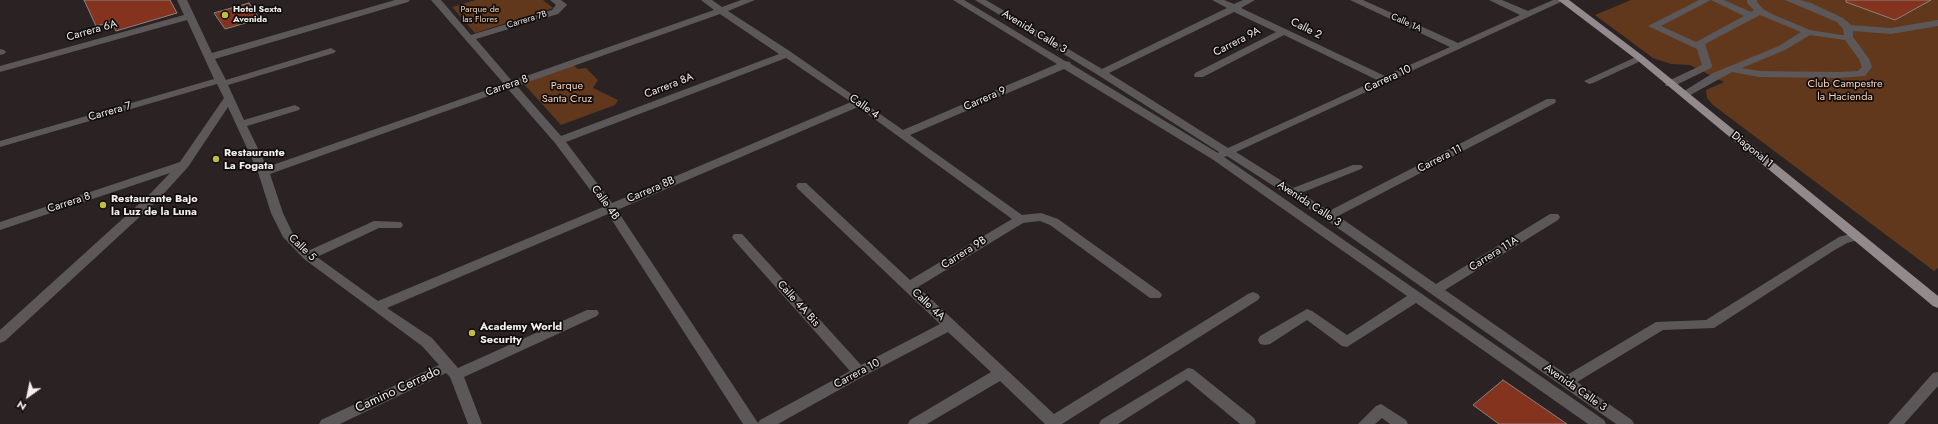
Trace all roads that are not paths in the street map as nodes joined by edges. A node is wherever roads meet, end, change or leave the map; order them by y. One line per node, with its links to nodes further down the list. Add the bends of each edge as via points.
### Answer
1 (182, 0): 23 (street, Calle 5)
2 (405, 0): 33 (street)
3 (436, 0): 28 (street, Calle 4B)
4 (706, 0): 20 (street, Calle 4)
5 (750, 0): 20 (street, Carrera 8)
6 (958, 0): 35 (street, Avenida Calle 3)
7 (980, 0): 39 (street, Avenida Calle 3)
8 (1217, 0): 19 (street, Calle 2)
9 (1250, 0): 19 (street)
10 (1356, 0): 29 (street, Calle 1A)
11 (1494, 0): 22 (street)
12 (1560, 0): 22 (street, Carrera 10)
13 (1563, 0): 34 (main road, Diagonal 1)
14 (1706, 0): 30 (street, via 1652,26)
15 (1716, 0): 21 (street)
16 (1752, 0): 21 (street)
17 (1790, 0): 27 (street, via 1840,20)
18 (558, 4): 28 (street, Carrera 7B, via 555,12)
19 (1234, 8): 25 (street, Calle 2); 39 (street)
20 (722, 10): 32 (street, Calle 4); 45 (street, Carrera 8)
21 (1756, 13): 26 (street); 30 (street, via 1700,43)
22 (1527, 14): 29 (street, Carrera 10)
23 (191, 16): 33 (street, Calle 5); 37 (street, Carrera 6A, via 106,37)
24 (1938, 23): 27 (street, via 1891,31)
25 (1285, 32): 40 (street, Carrera 9A); 42 (street, Calle 2)
26 (1808, 32): 27 (street, via 1841,38); 38 (street, via 1782,48)
27 (1848, 32): 38 (street, via 1866,63 1867,67 1861,74 1838,76)
28 (470, 38): 45 (street, Calle 4B)
29 (1457, 46): 42 (street, Carrera 10)
30 (1702, 48): 36 (street)
31 (331, 51): 41 (street)
32 (788, 54): 49 (street, Calle 4); 54 (street, Carrera 8A)
33 (210, 57): 41 (street, Calle 5)
34 (1640, 58): 43 (street); 44 (main road, Diagonal 1)
35 (1066, 64): 53 (street, Carrera 9); 57 (street, Avenida Calle 3)
36 (1707, 66): 38 (street); 44 (street)
37 (0, 69)
38 (1726, 71): 46 (street)
39 (1102, 73): 56 (street, Avenida Calle 3)
40 (1200, 75)
41 (221, 79): 47 (street, Calle 5); 51 (street); 55 (street, Carrera 7)
42 (1385, 80): 56 (street, Carrera 10)
43 (1589, 81)
44 (1670, 84): 46 (main road, Diagonal 1)
45 (510, 85): 54 (street, Calle 4B); 60 (street, Carrera 8)
46 (1685, 95): 69 (main road, Diagonal 1)
47 (229, 98): 52 (street, Calle 5); 58 (street)
48 (1550, 101): 64 (street, Carrera 11)
49 (859, 103): 53 (street, Calle 4); 63 (street, Carrera 8B)
50 (295, 108): 52 (street)
51 (99, 110)
52 (241, 124): 60 (street, Calle 5)
53 (903, 134): 66 (street, Calle 4)
54 (559, 141): 63 (street, Calle 4B)
55 (0, 144)
56 (1228, 151): 57 (street, Carrera 10); 62 (street, Avenida Calle 3)
57 (1216, 157): 75 (street, Avenida Calle 3)
58 (184, 165): 68 (street, Carrera 8); 81 (street, via 154,197)
59 (1357, 167): 62 (street)
60 (264, 172): 71 (street, Calle 5, via 277,213 287,234)
61 (802, 186): 72 (street, Calle 4A)
62 (1292, 193): 64 (street, Avenida Calle 3)
63 (610, 208): 78 (street, Carrera 8B); 92 (street, Calle 4B)
64 (1328, 216): 73 (street, Avenida Calle 3)
65 (1554, 217): 73 (street, Carrera 11A)
66 (1020, 219): 72 (street, Carrera 9B); 74 (street, via 1041,217 1054,222)
67 (397, 225): 71 (street, via 378,224)
68 (0, 226)
69 (1857, 236): 77 (main road, Diagonal 1); 87 (street, via 1829,248 1709,325 1661,325)
70 (738, 237): 84 (street, Calle 4A Bis)
71 (308, 256): 78 (street, Calle 5)
72 (909, 287): 80 (street, Calle 4A)
73 (1434, 291): 87 (street, Avenida Calle 3)
74 (1155, 295)
75 (1417, 296): 82 (street, via 1347,342 1307,314); 98 (street, Avenida Calle 3)
76 (1253, 297): 89 (street)
77 (1938, 303)
78 (377, 307): 83 (street, Calle 5, via 427,342)
79 (592, 313): 83 (street, Camino Cerrado)
80 (950, 326): 84 (street, Carrera 10); 85 (street, Calle 4A)
81 (0, 338)
82 (1265, 340)
83 (452, 370): 90 (street, Camino Cerrado); 91 (street, Calle 5)
84 (859, 372): 88 (street, Carrera 10)
85 (1001, 373): 89 (street, Calle 4A); 93 (street)
86 (1938, 377): 100 (street)
87 (1566, 382): 99 (street, Avenida Calle 3)
88 (776, 422)
89 (1054, 423)
90 (326, 424)
91 (475, 424)
92 (751, 424)
93 (915, 424)
94 (1106, 424): 95 (street, via 1188,374 1249,422)
95 (1247, 424)
96 (1365, 424): 97 (street, via 1382,410)
97 (1401, 424)
98 (1599, 424)
99 (1627, 424)
100 (1895, 424)

